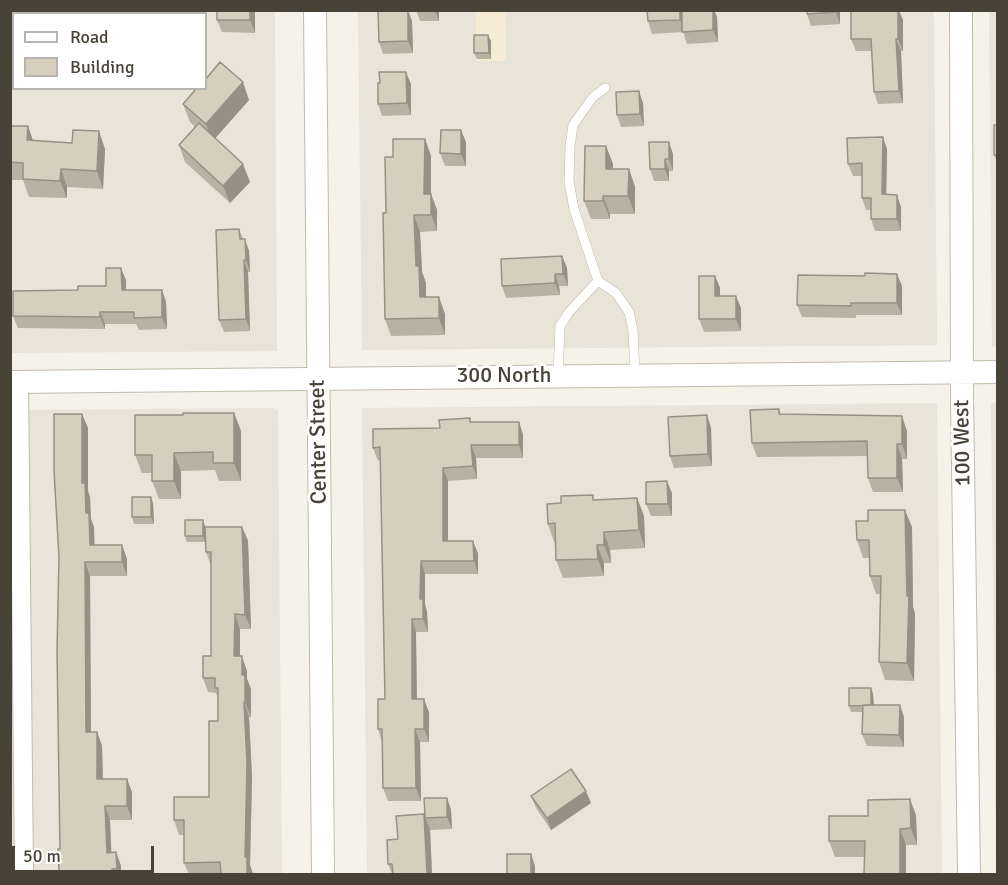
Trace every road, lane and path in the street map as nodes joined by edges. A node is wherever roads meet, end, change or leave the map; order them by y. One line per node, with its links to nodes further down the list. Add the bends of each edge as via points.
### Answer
1 (315, 10): 9 (street, Center Street)
2 (961, 10): 5 (street, 100 West)
3 (605, 88): 4 (lane, via 593,97 573,125 570,146 569,181 574,209)
4 (598, 280): 7 (lane, via 616,293 629,312); 8 (lane, via 560,326)
5 (962, 372): 6 (street, 300 North); 7 (street, 300 North); 13 (street, 100 West)
6 (998, 372)
7 (635, 375): 8 (street, 300 North)
8 (558, 376): 9 (street, 300 North)
9 (318, 378): 10 (street, 300 North); 12 (street, Center Street)
10 (15, 381): 11 (street)
11 (24, 874)
12 (323, 874)
13 (969, 874)

